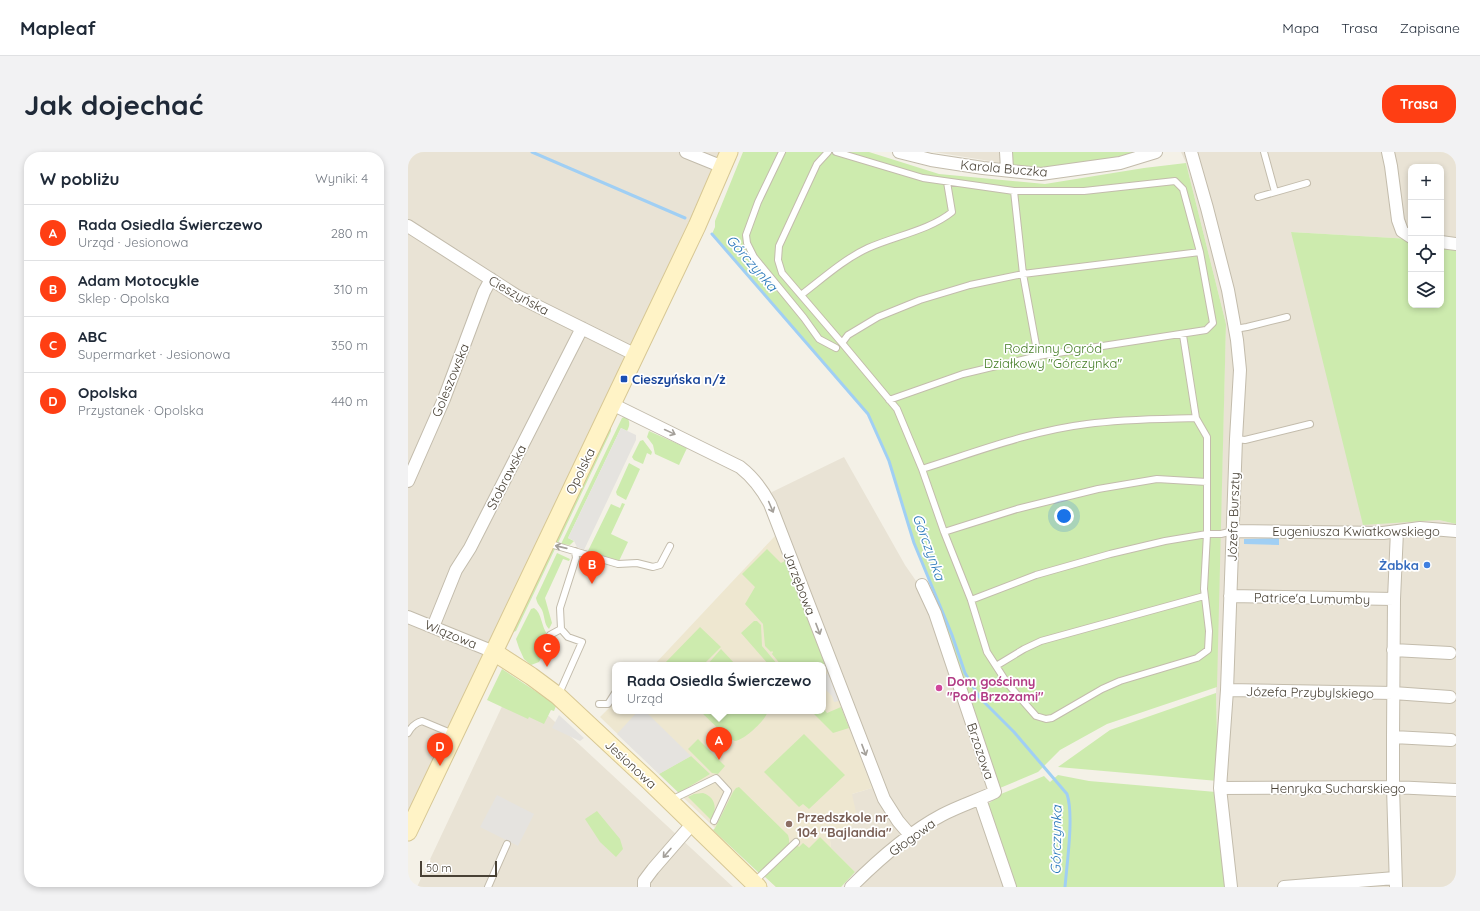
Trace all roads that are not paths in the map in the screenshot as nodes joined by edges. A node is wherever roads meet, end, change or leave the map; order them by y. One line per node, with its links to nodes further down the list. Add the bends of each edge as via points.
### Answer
1 (686, 152): 11 (street)
2 (782, 152): 31 (lane, via 758,202 746,235 747,242 754,257 819,339)
3 (828, 152): 25 (lane, via 817,164 779,246 778,260 782,273)
4 (836, 152): 13 (lane, via 922,178)
5 (899, 152): 12 (street, Karola Buczka, via 931,160)
6 (1006, 152): 12 (street)
7 (1156, 152): 12 (street, Karola Buczka, via 1120,163 1041,174)
8 (1191, 152): 28 (street, Józefa Burszty, via 1228,290)
9 (1264, 152): 16 (lane)
10 (1388, 152): 19 (street, via 1398,220 1402,231)
11 (726, 160): 32 (street, Opolska)
12 (1007, 169)
13 (947, 182): 15 (lane); 25 (lane, via 952,212 942,221 867,249 843,263)
14 (1307, 184): 16 (lane)
15 (1014, 191): 22 (lane, via 1084,191 1175,181 1183,189); 23 (lane)
16 (1275, 192): 17 (lane)
17 (1258, 196)
18 (408, 226): 24 (street, Cieszyńska)
19 (1410, 236)
20 (1444, 242): 21 (street)
21 (1456, 244)
22 (1200, 252): 23 (lane); 29 (lane, via 1213,323 1206,330)
23 (1023, 274): 30 (lane, via 970,285 920,300 878,317 848,335); 33 (lane)
24 (491, 279): 27 (street, Cieszyńska, via 517,296); 40 (street, Goleszowska, via 444,399)
25 (801, 295): 30 (lane)
26 (1287, 317): 28 (lane)
27 (582, 328): 32 (street, Cieszyńska); 56 (street, Stobrawska, via 470,548 456,570)
28 (1235, 328): 38 (street, Józefa Burszty, via 1240,370)
29 (1183, 335): 33 (lane); 36 (lane)
30 (842, 343): 34 (lane)
31 (836, 348)
32 (636, 355): 35 (street, Opolska)
33 (1038, 356): 34 (lane, via 963,374)
34 (889, 400): 39 (lane, via 897,409)
35 (612, 404): 47 (street, Opolska); 81 (street, Jarzębowa, one-way to 81, via 740,467 763,490 870,767 884,799)
36 (1196, 418): 39 (lane, via 1140,420 1043,432); 41 (lane, via 1207,437)
37 (1310, 424): 38 (lane, via 1245,440)
38 (1236, 439): 42 (street, Józefa Burszty)
39 (922, 469): 45 (lane)
40 (408, 481)
41 (1207, 482): 45 (lane, via 1157,479 1098,489 1017,509); 46 (lane)
42 (1233, 531): 43 (street, Eugeniusza Kwiatkowskiego); 46 (lane); 52 (street, Józefa Burszty)
43 (1397, 531): 44 (street, Eugeniusza Kwiatkowskiego, via 1420,528); 53 (street)
44 (1456, 531)
45 (944, 532): 54 (lane)
46 (1207, 534): 51 (lane); 54 (lane, via 1110,554 1036,575)
47 (546, 543): 49 (lane, one-way to 47); 60 (street, Opolska)
48 (670, 546): 49 (lane, via 660,565 653,567 638,563 618,564)
49 (575, 551): 57 (lane, via 576,558 560,608)
50 (922, 585): 76 (street, Brzozowa, via 935,613 995,792)
51 (1204, 596): 62 (lane, via 1041,641 1024,648); 62 (lane, via 1209,639 1208,650 1205,653 1198,658 1110,685 1052,718 1041,719 1036,716)
52 (1230, 596): 53 (street, Patrice'a Lumumby); 63 (street, Józefa Burszty)
53 (1394, 599): 58 (street)
54 (971, 600): 62 (lane, via 987,652)
55 (408, 616): 56 (street, Wiązowa)
56 (433, 627): 60 (street, Wiązowa)
57 (561, 629): 59 (lane, via 550,635); 65 (lane, via 568,636 582,642)
58 (1394, 650): 61 (street); 64 (street)
59 (543, 651)
60 (494, 652): 65 (street, Jesionowa); 70 (street, Opolska)
61 (1450, 652)
62 (996, 666)
63 (1228, 690): 64 (street, Józefa Przybylskiego); 74 (street, Józefa Burszty)
64 (1393, 693): 66 (street, Józefa Przybylskiego); 71 (street)
65 (558, 696): 77 (street, Jesionowa, via 651,778)
66 (1450, 697)
67 (612, 698): 68 (lane, via 608,704)
68 (599, 704)
69 (408, 733): 70 (lane, via 411,727 422,720)
70 (454, 735): 80 (street, Opolska)
71 (1393, 737): 72 (street); 73 (street)
72 (1451, 740)
73 (1393, 787): 74 (street, Henryka Sucharskiego); 75 (street, Henryka Sucharskiego); 84 (street)
74 (1220, 788): 90 (street, Józefa Burszty)
75 (1456, 790)
76 (980, 799): 81 (street, Głogowa, via 941,816); 89 (street, Brzozowa)
77 (669, 800): 78 (lane, via 716,778 728,791); 79 (street, Jesionowa)
78 (714, 821)
79 (693, 824): 85 (street, Jesionowa); 87 (street, one-way to 87, via 653,869 644,881)
80 (408, 832)
81 (910, 835): 88 (street, Głogowa)
82 (796, 842): 85 (lane)
83 (507, 844): 86 (lane)
84 (1395, 883): 91 (street)
85 (756, 885)
86 (488, 887)
87 (644, 887)
88 (851, 887)
89 (1010, 887)
90 (1231, 887)
91 (1284, 887)

